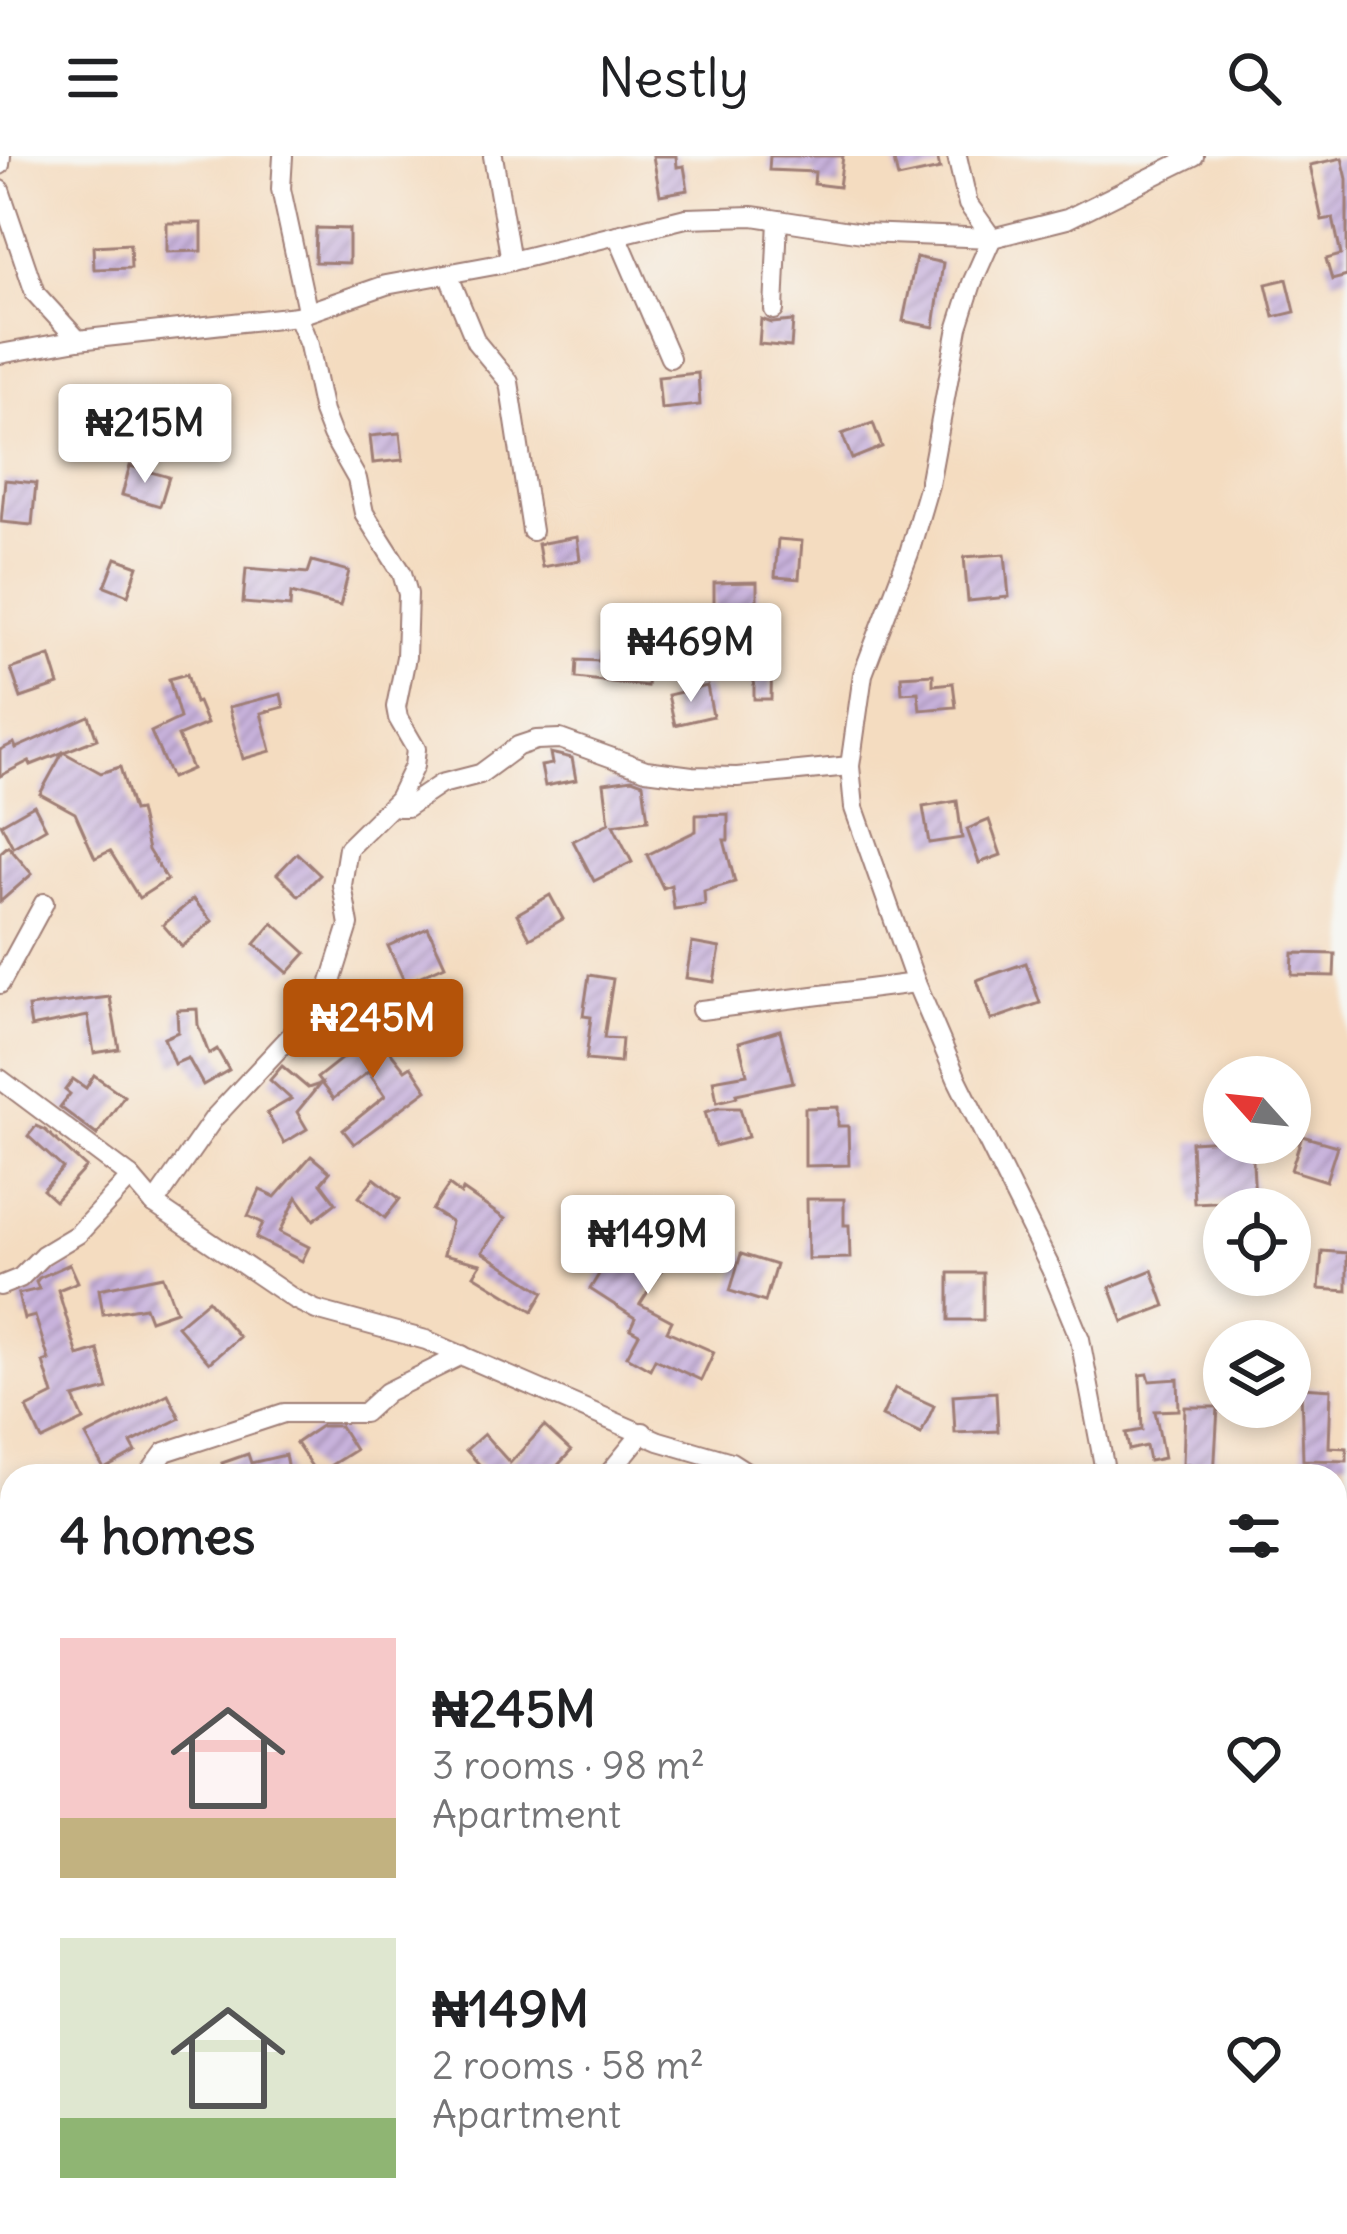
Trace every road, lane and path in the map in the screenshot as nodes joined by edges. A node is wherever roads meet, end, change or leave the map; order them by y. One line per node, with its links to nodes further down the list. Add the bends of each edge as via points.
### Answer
1 (1, 156): 6 (street)
2 (283, 156): 14 (street)
3 (494, 156): 11 (street)
4 (957, 156): 10 (street, via 968,204)
5 (1194, 156): 10 (street, via 1067,219)
6 (0, 165)
7 (0, 190): 15 (street, via 35,293)
8 (778, 220): 9 (street, via 717,215); 10 (street); 13 (street)
9 (617, 235): 11 (street); 17 (street)
10 (992, 238): 19 (street, via 958,327 910,553 863,674)
11 (511, 261): 12 (street)
12 (448, 274): 14 (street); 18 (street, via 476,342 509,382)
13 (774, 310)
14 (302, 313): 15 (street); 20 (street, via 323,412 408,594 396,707 416,749)
15 (78, 340): 16 (street)
16 (0, 354)
17 (670, 358)
18 (532, 531)
19 (850, 766): 20 (street, via 692,776 619,763 560,739 536,740 407,807); 22 (street, via 854,808)
20 (398, 799): 27 (street, via 348,848 342,885 349,925 326,998 214,1118)
21 (44, 903): 23 (street)
22 (916, 983): 24 (street); 34 (street, via 1080,1339)
23 (0, 984)
24 (701, 1010)
25 (0, 1079): 26 (street)
26 (131, 1177): 27 (street); 28 (street, via 78,1234)
27 (154, 1204): 29 (street, via 316,1310)
28 (0, 1286)
29 (462, 1355): 30 (street); 31 (street, via 387,1391 364,1413 284,1413 166,1452)
30 (643, 1432): 32 (street); 33 (street)
31 (156, 1464)
32 (617, 1464)
33 (734, 1464)
34 (1104, 1464)

